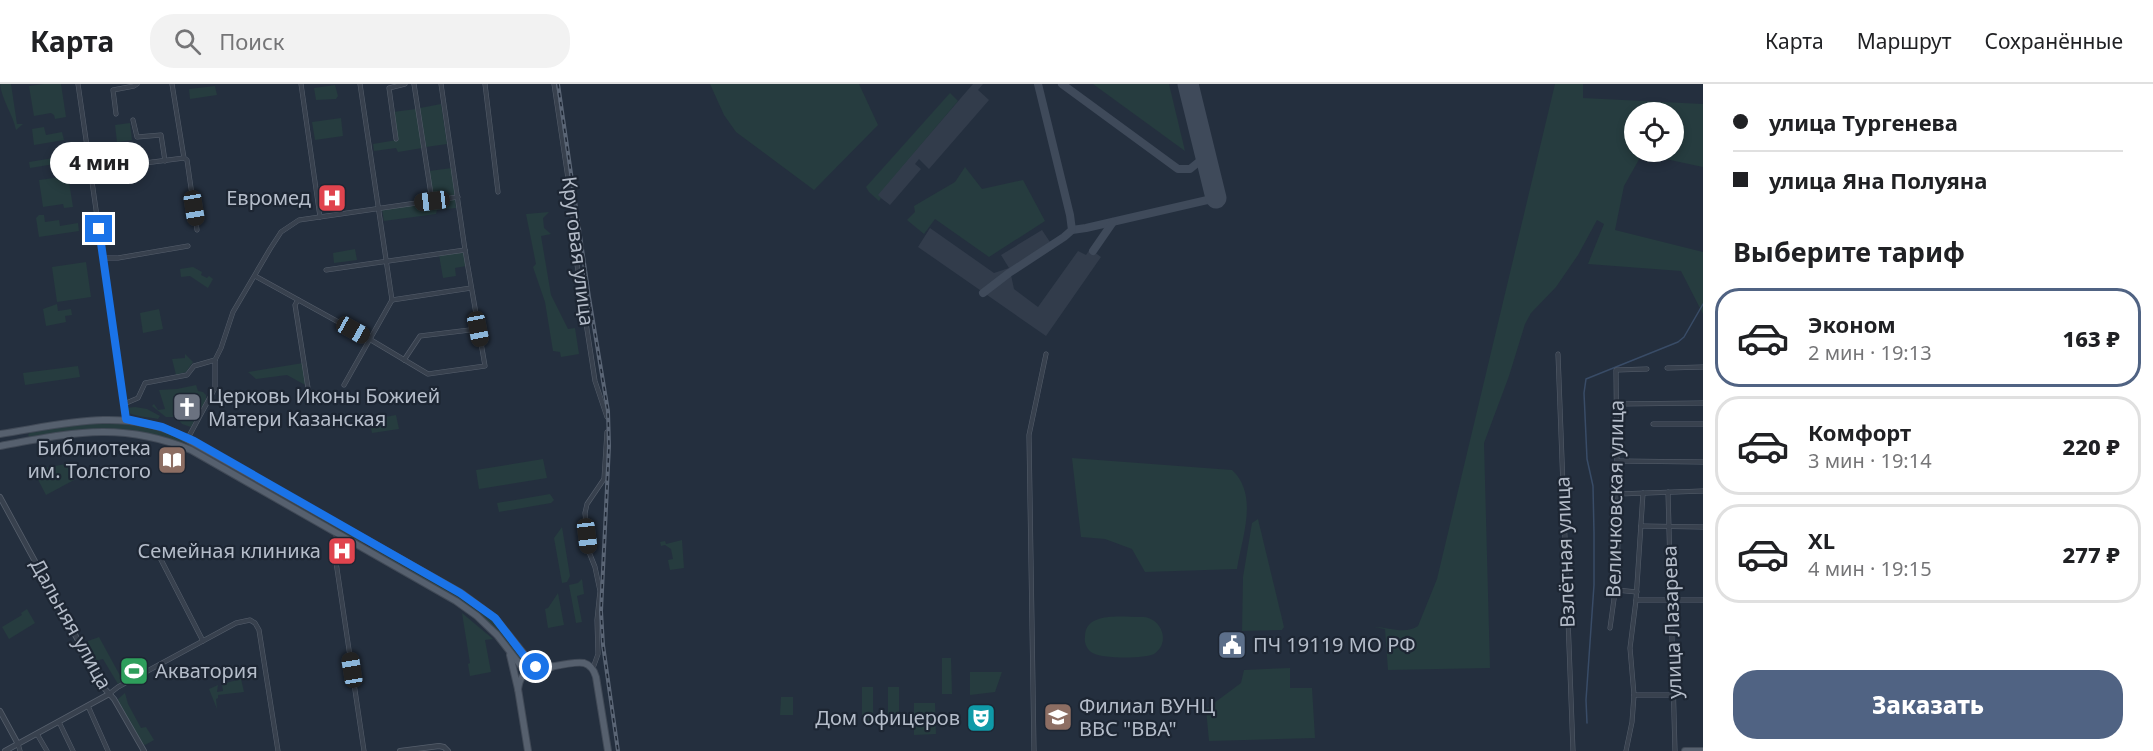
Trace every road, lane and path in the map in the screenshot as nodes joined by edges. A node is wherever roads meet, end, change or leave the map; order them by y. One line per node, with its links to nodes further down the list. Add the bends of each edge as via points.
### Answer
1 (78, 84): 16 (street)
2 (136, 84): 11 (street, via 113,90)
3 (172, 84): 14 (street)
4 (301, 84): 21 (street)
5 (360, 84): 20 (street)
6 (405, 84): 13 (street, via 389,88)
7 (414, 84): 19 (street)
8 (441, 84): 18 (street)
9 (485, 84): 17 (street)
10 (554, 84): 48 (street, Круговая улица, via 573,212 574,245 596,381)
11 (116, 114)
12 (133, 120): 15 (street, via 137,137 161,135)
13 (396, 139)
14 (184, 158): 15 (street); 22 (street)
15 (165, 160): 16 (street)
16 (90, 170): 27 (street)
17 (498, 192)
18 (458, 197): 19 (street); 24 (street)
19 (432, 201): 20 (street)
20 (379, 209): 21 (street); 28 (street)
21 (320, 217): 30 (street, via 299,220 278,236)
22 (197, 230)
23 (188, 246): 26 (street)
24 (465, 250): 28 (street); 31 (street)
25 (108, 252): 26 (street)
26 (109, 257): 27 (street)
27 (103, 258): 46 (street)
28 (386, 261): 29 (street); 33 (street)
29 (326, 270)
30 (255, 276): 32 (street); 38 (street, via 233,312)
31 (471, 288): 33 (street); 34 (street)
32 (298, 300): 35 (street); 44 (street, via 295,305)
33 (392, 300): 35 (street)
34 (478, 329): 39 (street, via 420,336); 39 (street, via 485,366 428,374)
35 (371, 340): 39 (street); 43 (street)
36 (1046, 354): 110 (street, via 1029,435)
37 (1558, 354): 111 (street, Взлётная улица)
38 (215, 360): 46 (street, via 194,366 187,375 145,383 138,398); 57 (street, via 215,388)
39 (404, 360)
40 (1703, 367): 41 (street)
41 (1667, 368)
42 (1647, 369): 47 (street, Величковская улица, via 1616,370)
43 (344, 385)
44 (308, 388)
45 (1703, 403): 47 (street)
46 (124, 404): 49 (street)
47 (1617, 404): 62 (street, Величковская улица)
48 (607, 417)
49 (126, 419): 52 (main road); 57 (main road, via 152,424)
50 (1653, 424): 51 (street)
51 (1703, 424)
52 (33, 429): 53 (main road); 56 (main road, via 26,435)
53 (16, 432): 55 (main road); 58 (main road, via 21,437)
54 (607, 432): 88 (street, via 603,483 585,513 589,552 600,591 598,654)
55 (0, 434)
56 (35, 440): 58 (main road); 59 (main road, via 118,431)
57 (190, 441): 59 (main road); 61 (main road, via 187,443); 73 (main road)
58 (17, 442): 60 (main road)
59 (178, 445): 61 (main road)
60 (0, 446)
61 (191, 450): 72 (main road)
62 (1618, 461): 63 (street); 67 (street, Величковская улица)
63 (1703, 462)
64 (1703, 491): 65 (street)
65 (1668, 492): 66 (street); 70 (street, улица Лазарева)
66 (1643, 493): 67 (street); 69 (street)
67 (1618, 494): 78 (street, Величковская улица)
68 (0, 497): 90 (street, Дальняя улица)
69 (1641, 526): 70 (street); 79 (street)
70 (1668, 527): 71 (street); 80 (street, улица Лазарева)
71 (1703, 527)
72 (338, 534): 75 (main road); 106 (street, via 334,545 336,562)
73 (365, 538): 74 (main road); 75 (main road, via 366,544)
74 (374, 543): 77 (main road, via 368,547); 86 (main road, via 487,612 507,631)
75 (358, 546): 77 (main road)
76 (156, 550): 84 (street)
77 (372, 553): 85 (main road, via 456,601)
78 (1616, 590): 79 (street); 83 (street, Величковская улица)
79 (1637, 592): 81 (street)
80 (1670, 599): 81 (street); 82 (street); 92 (street, улица Лазарева)
81 (1636, 600): 91 (street, via 1630,648)
82 (1703, 600)
83 (1610, 628)
84 (203, 641): 90 (street); 105 (street, via 241,621 250,620 257,626)
85 (507, 645): 86 (main road, via 525,671 530,669); 89 (main road)
86 (528, 661): 87 (main road, via 536,667)
87 (552, 667): 88 (main road, via 580,663); 89 (main road, via 527,674)
88 (592, 669): 109 (main road)
89 (518, 689): 108 (main road)
90 (109, 694): 93 (street); 104 (street, Дальняя улица)
91 (1634, 695): 92 (street); 112 (street)
92 (1675, 695): 113 (street, улица Лазарева)
93 (88, 706): 95 (street); 103 (street)
94 (0, 711): 97 (street)
95 (59, 722): 96 (street); 102 (street)
96 (37, 734): 97 (street); 101 (street)
97 (18, 744): 99 (street); 100 (street)
98 (444, 750): 107 (street)
99 (5, 751)
100 (20, 751)
101 (47, 751)
102 (73, 751)
103 (108, 751)
104 (144, 751)
105 (278, 751)
106 (364, 751)
107 (400, 751)
108 (528, 751)
109 (609, 751)
110 (1034, 751)
111 (1573, 751)
112 (1626, 751)
113 (1675, 751)
114 (1685, 751): 115 (main road)
115 (1703, 751)

